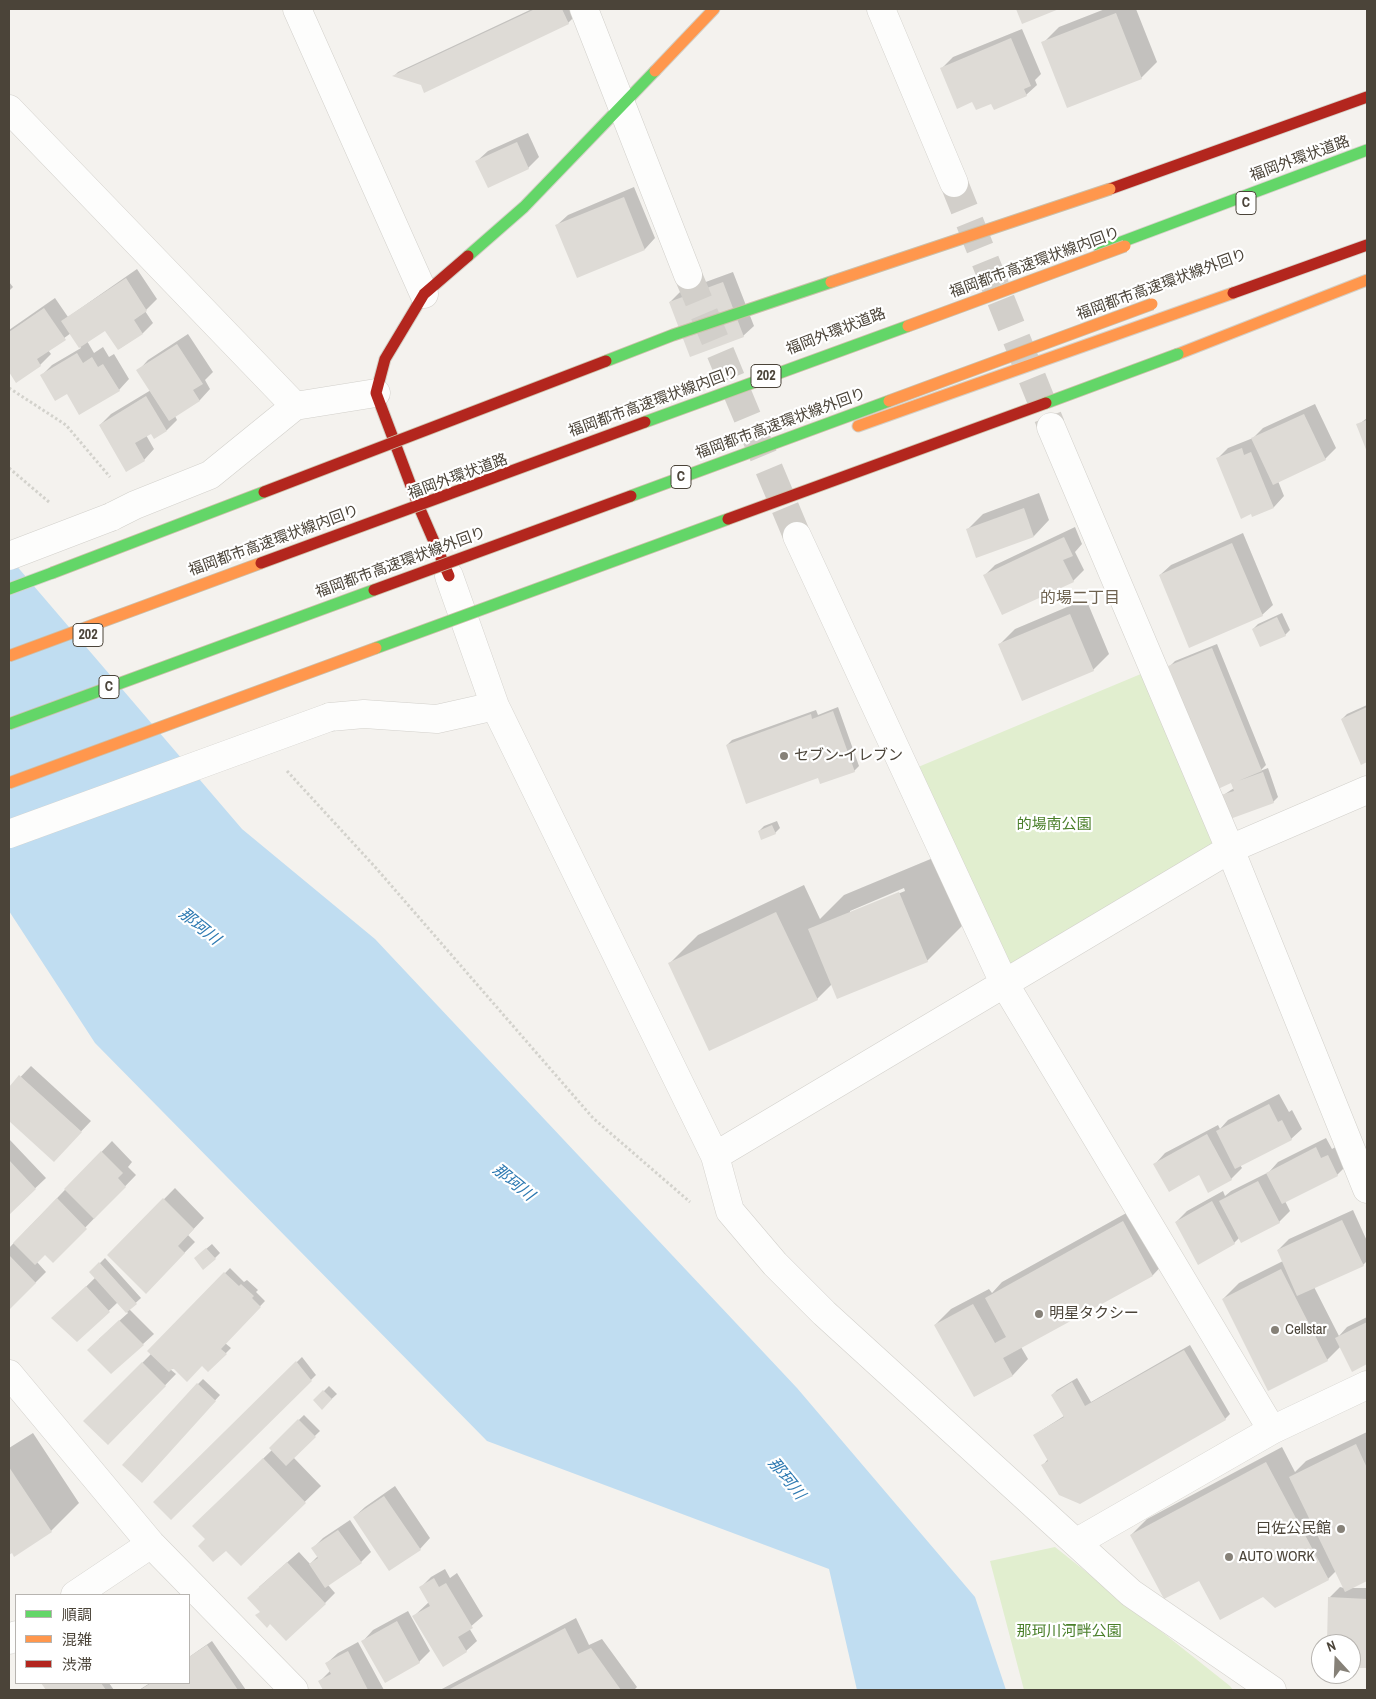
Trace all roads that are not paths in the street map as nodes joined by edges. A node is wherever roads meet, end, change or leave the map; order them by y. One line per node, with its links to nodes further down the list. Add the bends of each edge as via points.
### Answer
1 (297, 9): 14 (street)
2 (584, 9): 6 (street)
3 (714, 9): 6 (main road)
4 (881, 9): 10 (street)
5 (1367, 97): 25 (main road, bridge, via 1110,189 673,335)
6 (622, 106): 12 (street); 14 (main road, via 524,207)
7 (9, 109): 17 (street)
8 (1367, 150): 21 (main road, 福岡外環状道路 / 202)
9 (1367, 160): 26 (main road, 福岡都市高速環状線内回り / C, bridge)
10 (954, 183)
11 (1367, 245): 19 (main road)
12 (688, 275)
13 (1367, 280): 31 (main road, bridge, via 1178,354)
14 (424, 294): 16 (main road, via 385,359)
15 (1161, 301): 29 (main road, 福岡都市高速環状線外回り / C, bridge)
16 (376, 393): 17 (street); 21 (main road)
17 (295, 406): 23 (street, bridge, via 210,475)
18 (1051, 427): 34 (street)
19 (844, 431)
20 (816, 441): 24 (main road, via 596,518)
21 (419, 507): 24 (main road); 27 (main road, 福岡外環状道路 / 202, via 167,607)
22 (798, 536): 35 (street)
23 (9, 556)
24 (449, 576): 28 (street); 30 (main road, via 208,656)
25 (9, 589)
26 (9, 656)
27 (9, 662)
28 (495, 706): 33 (street, bridge, via 437,719 364,714 330,716); 36 (street)
29 (9, 724)
30 (9, 734)
31 (9, 783)
32 (1367, 790): 34 (street)
33 (9, 834)
34 (1230, 849): 35 (street); 37 (street)
35 (1004, 983): 36 (street); 40 (street)
36 (715, 1156): 41 (street, via 730,1210 775,1264 824,1313)
37 (1367, 1189)
38 (9, 1374): 42 (street)
39 (1367, 1385): 40 (street)
40 (1272, 1430): 41 (street)
41 (1077, 1542): 45 (street, via 1130,1593)
42 (151, 1544): 43 (street); 44 (street)
43 (76, 1594)
44 (294, 1690)
45 (1272, 1690)

